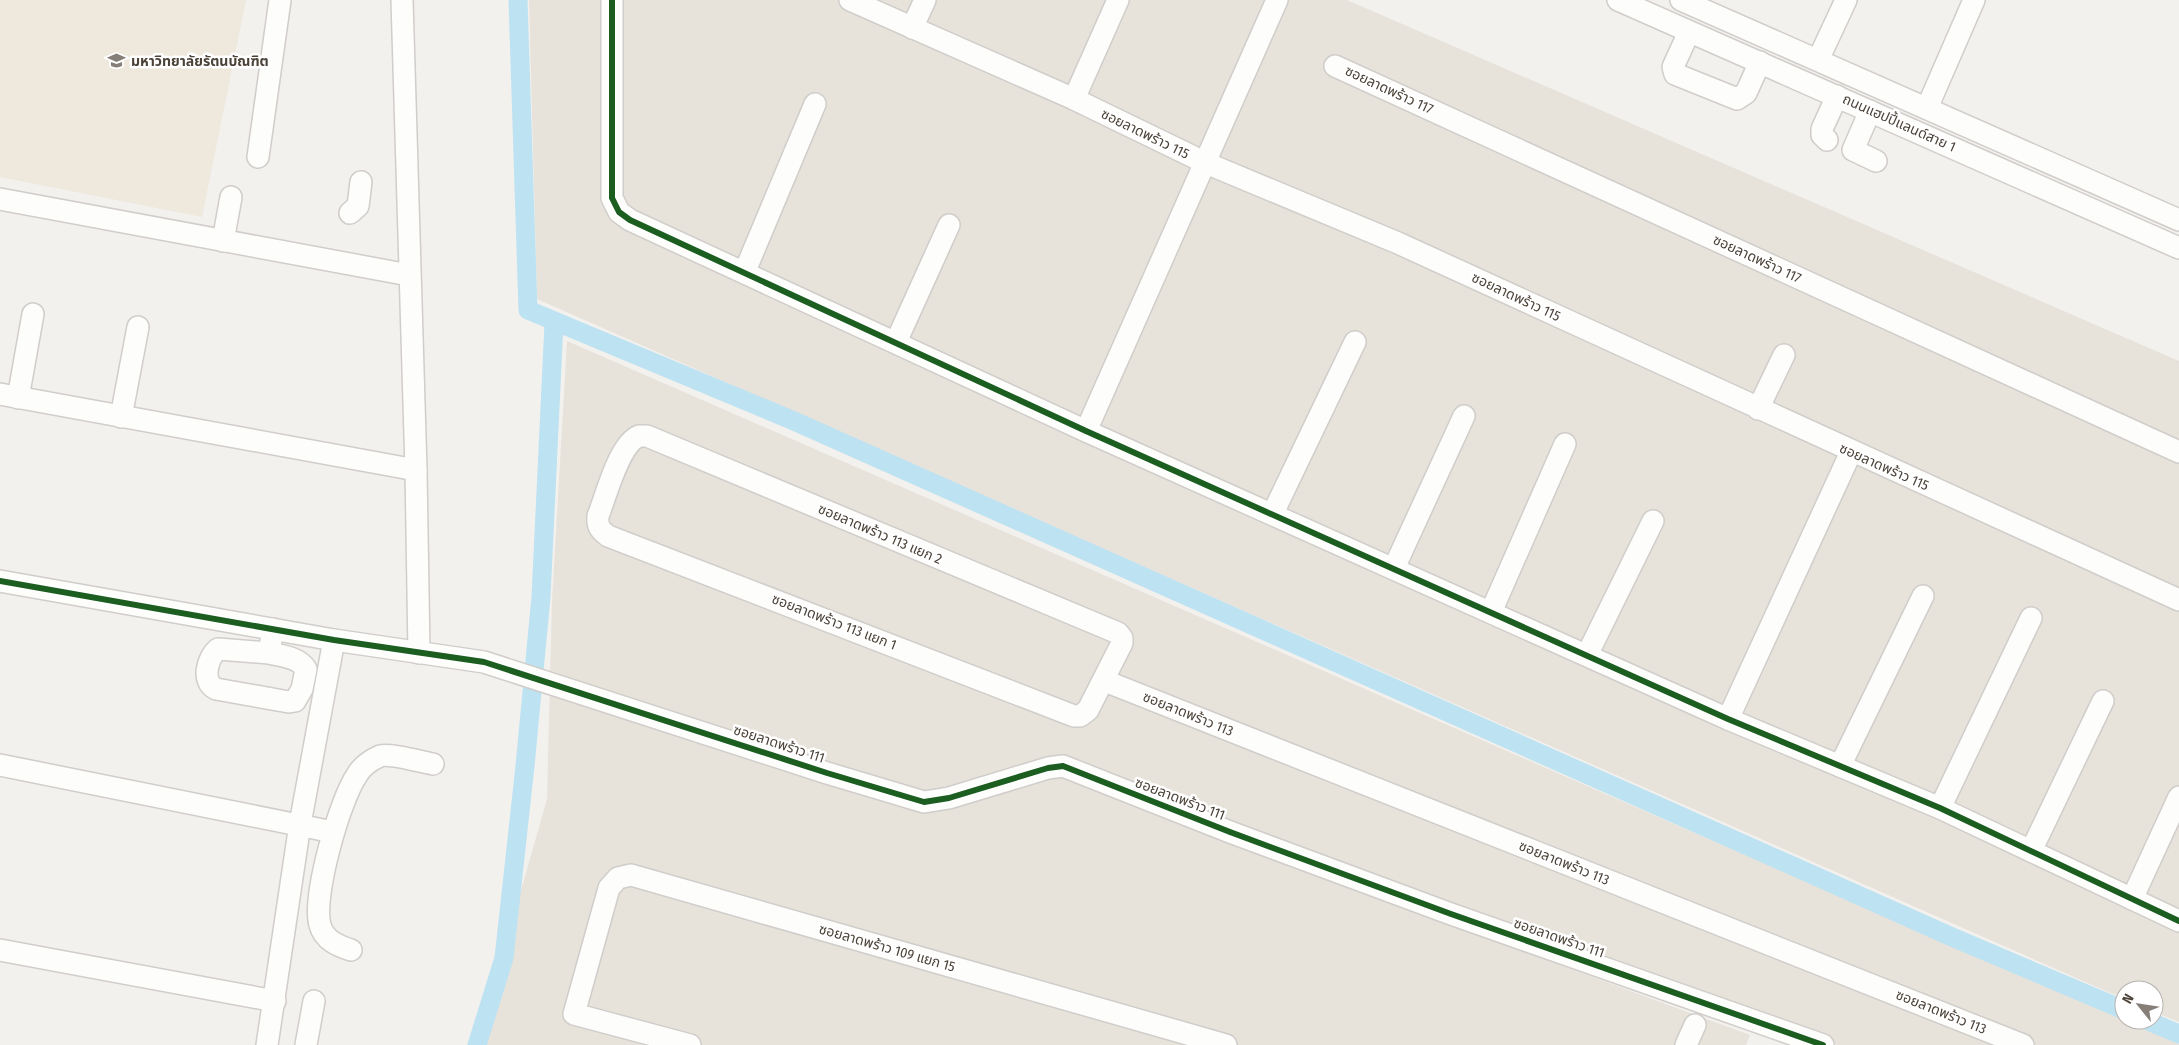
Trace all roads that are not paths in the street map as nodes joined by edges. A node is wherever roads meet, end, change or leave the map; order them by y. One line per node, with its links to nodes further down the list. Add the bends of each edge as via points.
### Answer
1 (280, 0): 24 (street)
2 (402, 0): 36 (street)
3 (612, 0): 35 (street, via 612,198 619,212 630,220)
4 (850, 0): 13 (street, ซอยลาดพร้าว 115)
5 (925, 0): 13 (street)
6 (1118, 0): 19 (street)
7 (1277, 0): 26 (street)
8 (1618, 0): 14 (street, ถนนแฮปปี้แลนด์สาย 1)
9 (1681, 0): 12 (street, ถนนแฮปปี้แลนด์สาย 1)
10 (1846, 0): 15 (street)
11 (1974, 0): 21 (street)
12 (1722, 9): 15 (street, ถนนแฮปปี้แลนด์สาย 1)
13 (912, 28): 19 (street, ซอยลาดพร้าว 115)
14 (1689, 32): 16 (street, ถนนแฮปปี้แลนด์สาย 1); 16 (street, via 1673,67 1675,74 1737,99 1746,93)
15 (1818, 60): 21 (street, ถนนแฮปปี้แลนด์สาย 1)
16 (1760, 62): 18 (street, ถนนแฮปปี้แลนด์สาย 1)
17 (1335, 66): 49 (street, ซอยลาดพร้าว 117)
18 (1837, 96): 22 (street, ถนนแฮปปี้แลนด์สาย 1); 23 (street, via 1822,129)
19 (1074, 99): 26 (street, ซอยลาดพร้าว 115)
20 (815, 104): 35 (street)
21 (1927, 108): 31 (street, ถนนแฮปปี้แลนด์สาย 1)
22 (1870, 111): 25 (street, via 1853,150); 34 (street, ถนนแฮปปี้แลนด์สาย 1)
23 (1827, 140)
24 (258, 156)
25 (1876, 161)
26 (1206, 163): 43 (street, ซอยลาดพร้าว 115, via 1398,243); 46 (street)
27 (361, 182): 30 (street, via 358,206)
28 (231, 197): 33 (street)
29 (0, 199): 33 (street)
30 (350, 213)
31 (2179, 220)
32 (949, 225): 39 (street)
33 (223, 240): 36 (street)
34 (2179, 248)
35 (745, 272): 39 (street)
36 (409, 275): 50 (street)
37 (33, 314): 42 (street)
38 (138, 327): 44 (street)
39 (896, 342): 46 (street)
40 (1355, 342): 52 (street)
41 (1784, 355): 43 (street)
42 (9, 396): 44 (street)
43 (1758, 409): 48 (street, ซอยลาดพร้าว 115)
44 (122, 416): 50 (street)
45 (1464, 416): 54 (street)
46 (1086, 431): 52 (street)
47 (1565, 444): 58 (street)
48 (1851, 452): 57 (street, ซอยลาดพร้าว 115); 67 (street)
49 (2179, 452)
50 (416, 470): 63 (street)
51 (613, 477): 65 (street, ซอยลาดพร้าว 113 แยก 1, via 598,516 600,530 608,536 1074,716 1088,710); 65 (street, ซอยลาดพร้าว 113 แยก 2, via 624,451 634,438 647,436 1118,634 1122,643)
52 (1274, 513): 54 (street)
53 (1653, 521): 64 (street)
54 (1394, 568): 58 (street)
55 (0, 581): 60 (street, ซอยลาดพร้าว 111)
56 (1923, 596): 70 (street)
57 (2179, 600)
58 (1491, 612): 64 (street)
59 (2031, 618): 72 (street)
60 (273, 629): 61 (street, ซอยลาดพร้าว 111); 62 (street)
61 (334, 640): 63 (street, ซอยลาดพร้าว 111); 73 (street)
62 (269, 653)
63 (419, 653): 88 (street, ซอยลาดพร้าว 111, via 484,662 924,802 1063,766 1451,914)
64 (1587, 655): 67 (street)
65 (1105, 681): 89 (street, ซอยลาดพร้าว 113)
66 (2103, 701): 75 (street)
67 (1728, 719): 70 (street)
68 (433, 764): 74 (street, via 383,755 367,763 356,774)
69 (0, 765): 73 (street)
70 (1840, 766): 72 (street)
71 (2179, 797): 76 (street)
72 (1940, 808): 75 (street)
73 (300, 824): 74 (street); 80 (street)
74 (333, 832): 79 (street, via 319,907 320,925 324,935 338,946)
75 (2031, 851): 76 (street)
76 (2132, 899): 77 (street)
77 (2179, 921)
78 (0, 950): 80 (street)
79 (351, 950)
80 (275, 1001): 83 (street)
81 (314, 1001): 84 (street)
82 (1695, 1025): 87 (street)
83 (267, 1045)
84 (306, 1045)
85 (690, 1045): 86 (street, ซอยลาดพร้าว 109 แยก 15, via 574,1014 609,888 618,878 631,875)
86 (1226, 1045)
87 (1686, 1045)
88 (1823, 1045)
89 (2023, 1045)

